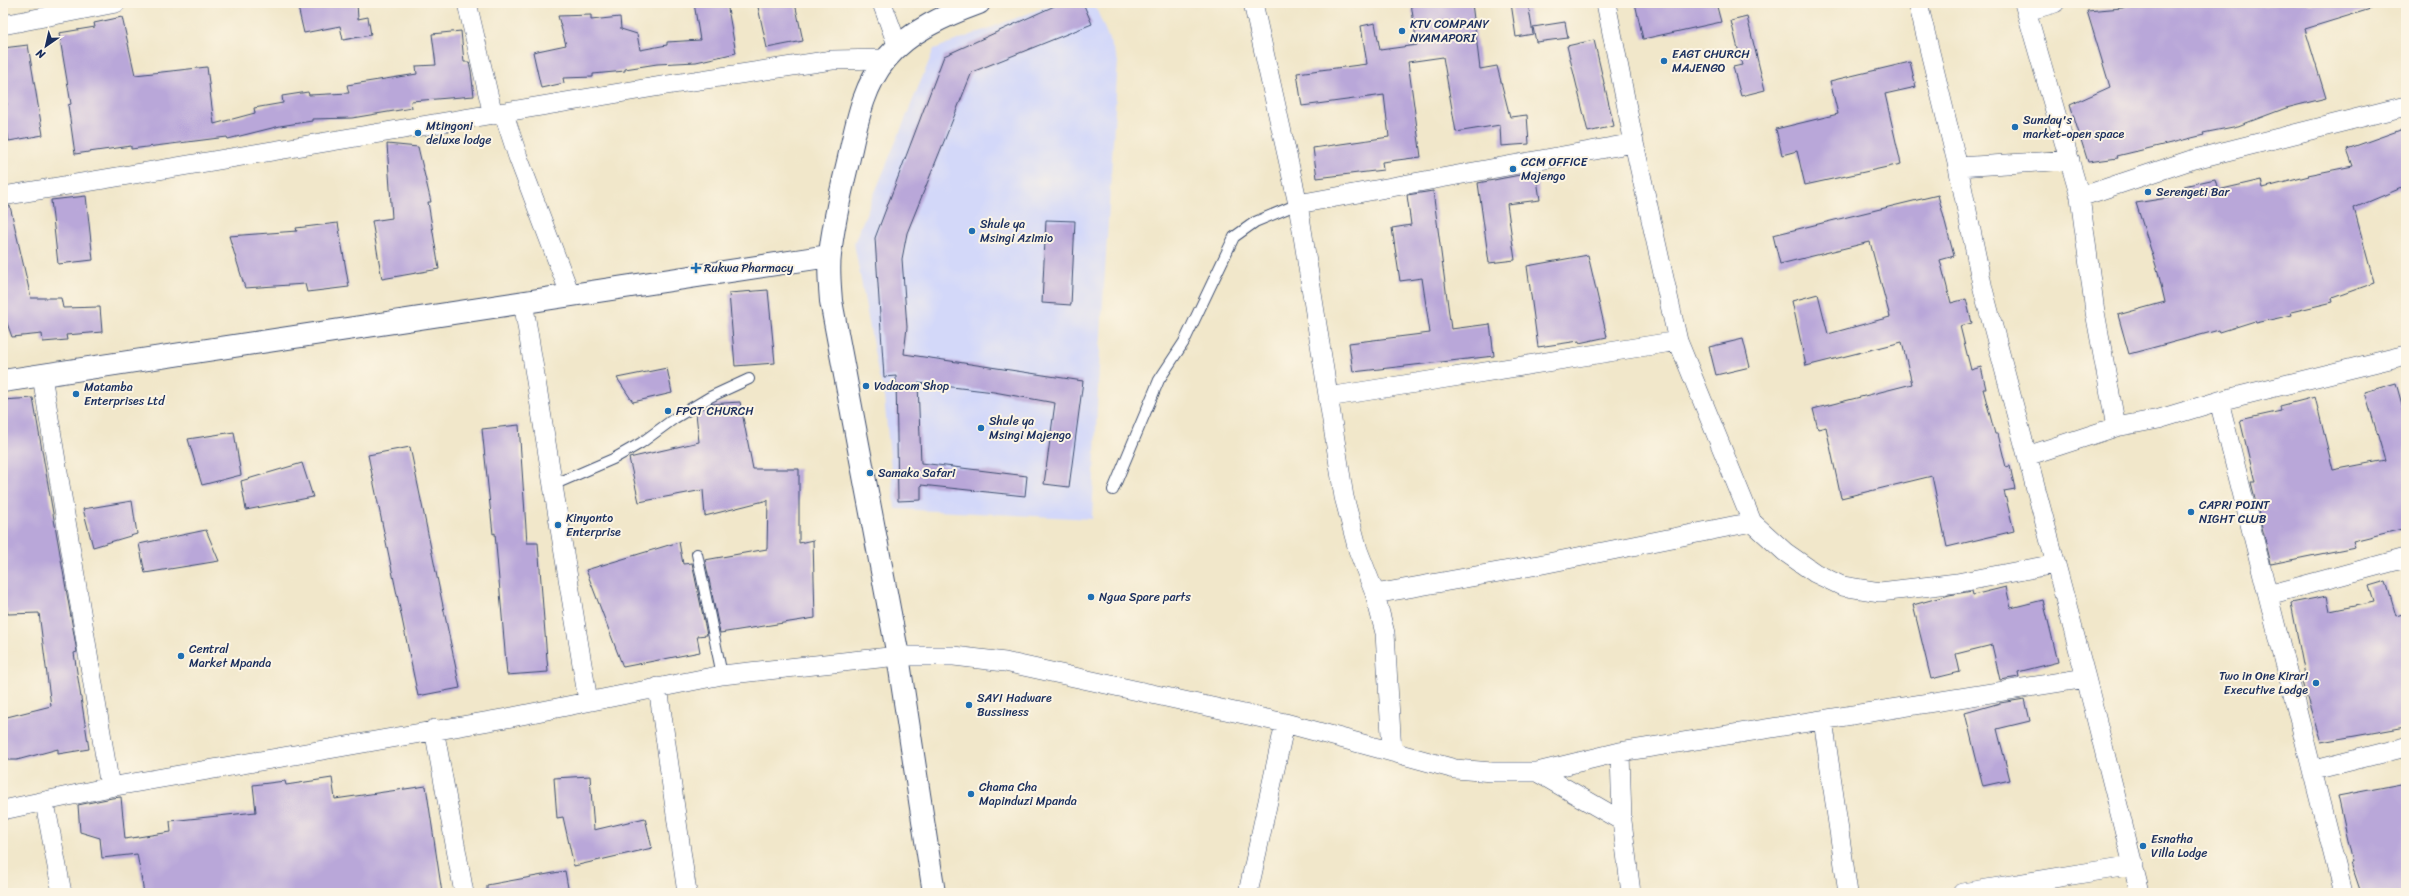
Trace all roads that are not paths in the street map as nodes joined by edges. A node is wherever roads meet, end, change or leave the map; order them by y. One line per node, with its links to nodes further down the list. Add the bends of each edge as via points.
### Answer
1 (116, 3): 10 (street)
2 (466, 3): 13 (street)
3 (882, 3): 11 (street)
4 (979, 3): 11 (street, via 928,25)
5 (1253, 3): 19 (street)
6 (1606, 3): 14 (street)
7 (1918, 3): 16 (street)
8 (2055, 3): 9 (street)
9 (2025, 7): 15 (street)
10 (3, 25)
11 (892, 53): 13 (street, via 667,85); 20 (street, via 868,87 859,115 841,192)
12 (2406, 106): 18 (street, via 2190,160)
13 (498, 115): 17 (street); 21 (street, via 518,157)
14 (1634, 142): 19 (street); 23 (street)
15 (2070, 160): 16 (street); 18 (street)
16 (1958, 167): 31 (street, via 1983,289)
17 (3, 196)
18 (2080, 197): 30 (street)
19 (1298, 204): 28 (street); 33 (lane, via 1255,222 1234,237 1184,342 1159,380)
20 (830, 256): 21 (street); 40 (street, via 831,301)
21 (570, 294): 22 (street)
22 (523, 301): 25 (street); 32 (street)
23 (1678, 341): 28 (street); 34 (street)
24 (2406, 356): 29 (street)
25 (42, 376): 27 (street); 53 (street)
26 (749, 379): 32 (lane, via 710,397 613,459)
27 (3, 381)
28 (1328, 397): 38 (street, via 1344,497 1358,550)
29 (2219, 401): 30 (street, via 2160,419); 39 (street)
30 (2116, 427): 31 (street)
31 (2027, 456): 37 (street)
32 (553, 485): 44 (street)
33 (1113, 490)
34 (1752, 522): 37 (street, via 1785,552 1815,573 1842,586 1880,592 1957,583); 38 (street, via 1538,565)
35 (697, 554): 41 (lane)
36 (2406, 558): 39 (street)
37 (2055, 564): 42 (street)
38 (1375, 594): 49 (street, via 1385,633)
39 (2268, 595): 51 (street)
40 (898, 656): 41 (street); 46 (street, via 954,656 1005,662); 61 (street)
41 (722, 675): 43 (street)
42 (2086, 678): 45 (street); 57 (street)
43 (658, 687): 44 (street); 60 (street)
44 (588, 701): 47 (street)
45 (1823, 720): 50 (street); 64 (street)
46 (1285, 723): 49 (street); 62 (street)
47 (434, 730): 53 (street); 59 (street)
48 (2406, 747): 51 (street)
49 (1392, 752): 52 (street, via 1455,769)
50 (1620, 752): 52 (street); 56 (street)
51 (2314, 770): 67 (street)
52 (1537, 772): 56 (street)
53 (110, 787): 54 (street)
54 (44, 803): 55 (street); 58 (street)
55 (3, 810)
56 (1622, 821): 63 (street)
57 (2134, 865): 65 (street); 66 (street)
58 (62, 893)
59 (464, 893)
60 (687, 893)
61 (934, 893)
62 (1248, 893)
63 (1632, 893)
64 (1848, 893)
65 (1962, 893)
66 (2140, 893)
67 (2343, 893)

